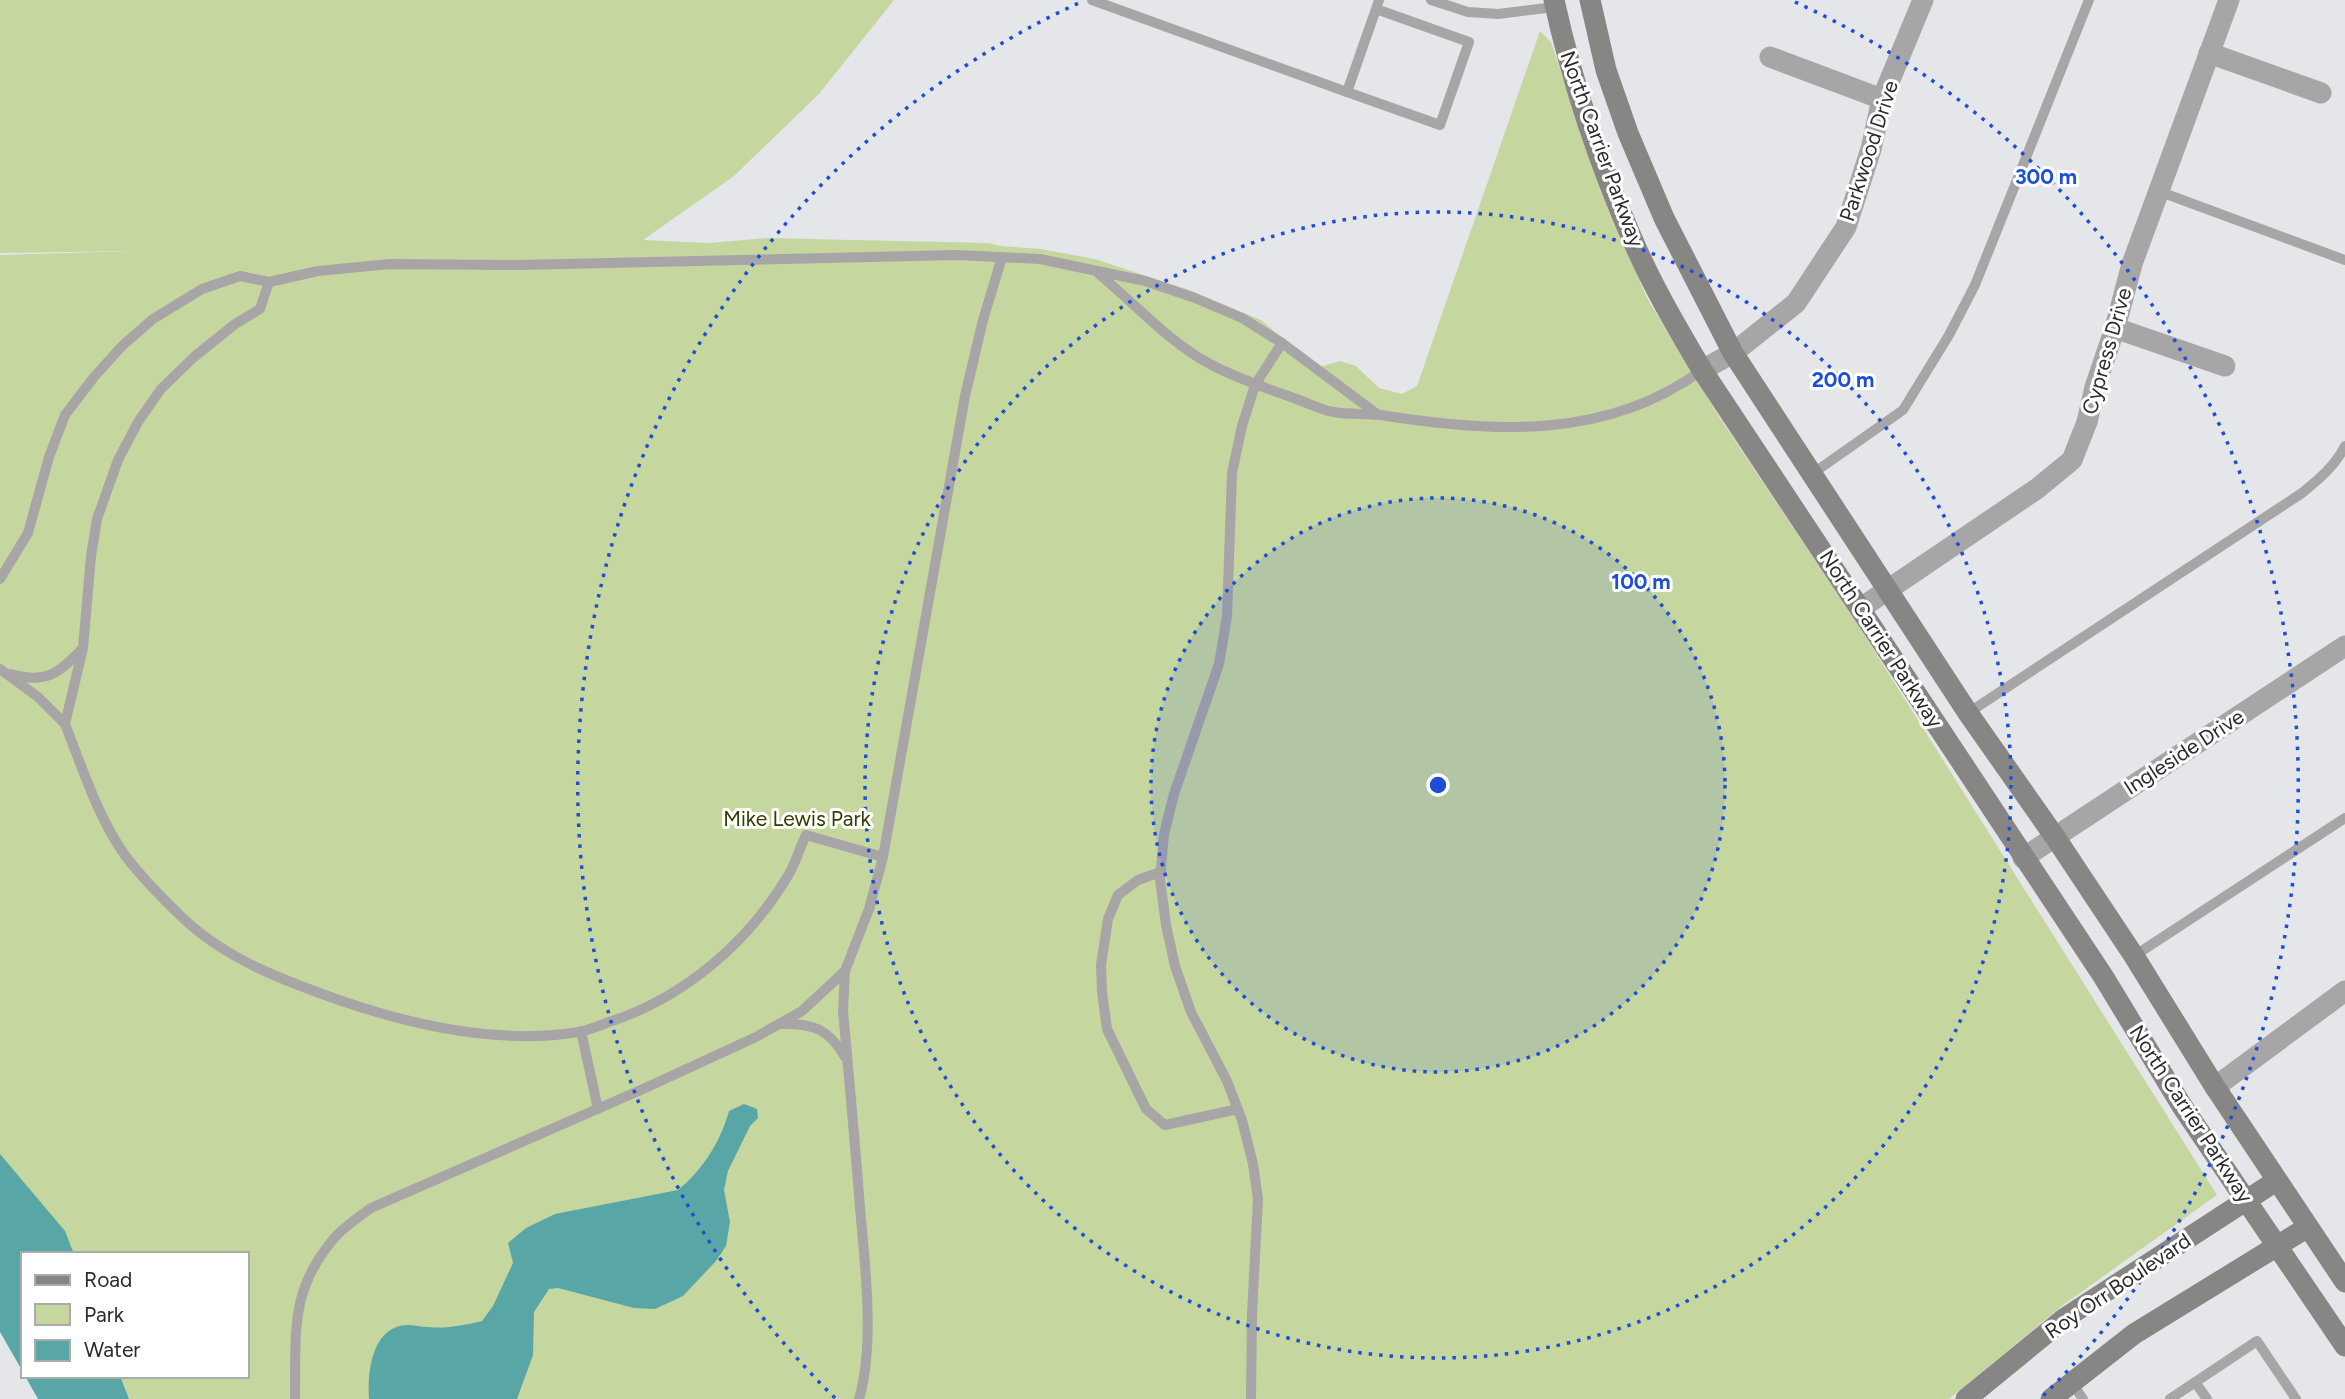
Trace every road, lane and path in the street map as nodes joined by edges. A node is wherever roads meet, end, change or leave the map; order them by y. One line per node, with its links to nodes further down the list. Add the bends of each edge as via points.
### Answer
1 (1092, 0): 11 (lane)
2 (1431, 0): 8 (lane, via 1468,12 1498,14)
3 (1923, 0): 13 (street, Parkwood Drive)
4 (2089, 0): 27 (lane, via 1975,285 1949,335 1903,410)
5 (2229, 0): 9 (street, Cypress Drive)
6 (1590, 1): 8 (main road); 21 (main road, North Carrier Parkway, via 1606,70 1628,133 1664,218)
7 (1377, 4): 11 (lane); 11 (lane, via 1469,41 1440,125)
8 (1555, 4): 23 (main road, North Carrier Parkway, via 1577,92 1633,243)
9 (2209, 53): 12 (street); 14 (street, Cypress Drive)
10 (1770, 57): 13 (street)
11 (1347, 92)
12 (2321, 93)
13 (1882, 99): 21 (street, Parkwood Drive, via 1846,227 1796,303)
14 (2158, 191): 16 (lane); 19 (street, Cypress Drive)
15 (1002, 257): 17 (lane, via 1040,259); 18 (lane, via 957,254 390,264 318,271); 38 (lane, via 965,396)
16 (2345, 260)
17 (1097, 272): 20 (lane, via 1145,281 1195,298 1242,318); 24 (lane, via 1209,364)
18 (270, 282): 28 (lane, via 240,276 202,289 153,319 116,353 65,415 48,457 28,533); 31 (lane, via 260,309 194,357 162,389 118,460 97,519)
19 (2115, 328): 22 (street); 29 (street, Cypress Drive, via 2072,460 2038,488)
20 (1282, 343): 24 (lane); 25 (lane)
21 (1733, 353): 23 (street, Parkwood Drive); 27 (main road, North Carrier Parkway)
22 (2225, 366)
23 (1702, 370): 25 (lane, via 1639,407 1554,427 1432,424); 30 (main road, North Carrier Parkway)
24 (1255, 385): 25 (lane, via 1334,412); 40 (lane, via 1232,473 1227,616 1219,664 1174,794)
25 (1377, 414)
26 (2345, 446): 34 (lane, via 2327,472 2302,493)
27 (1812, 474): 29 (main road, North Carrier Parkway)
28 (0, 579)
29 (1887, 589): 30 (street, Cypress Drive); 34 (main road, North Carrier Parkway)
30 (1861, 608): 39 (main road, North Carrier Parkway)
31 (83, 648): 33 (lane, via 65,668 47,678 27,679); 35 (lane)
32 (2344, 650): 37 (street, Ingleside Drive)
33 (1, 670): 35 (lane)
34 (1968, 713): 37 (main road, North Carrier Parkway)
35 (65, 724): 45 (lane, via 102,814 124,854 186,921 219,947 306,988 411,1021 502,1035)
36 (2345, 818): 41 (lane)
37 (2056, 837): 39 (street, Ingleside Drive); 41 (main road, North Carrier Parkway)
38 (883, 857): 42 (lane); 45 (lane, via 806,835 765,908 703,972 665,998)
39 (2023, 858): 51 (main road, North Carrier Parkway)
40 (1160, 872): 49 (lane, via 1175,966 1191,1012); 49 (lane, via 1138,880 1118,895 1108,919 1101,965 1107,1029 1146,1109 1165,1125)
41 (2134, 956): 47 (main road, North Carrier Parkway)
42 (845, 971): 44 (lane, via 802,1011); 46 (lane)
43 (2345, 990): 47 (street)
44 (778, 1024): 46 (lane, via 802,1023 818,1029 835,1040); 48 (lane)
45 (581, 1031): 48 (lane)
46 (848, 1061): 59 (lane, via 867,1317)
47 (2215, 1087): 50 (main road, North Carrier Parkway)
48 (598, 1109): 58 (lane, via 371,1208 338,1234 315,1264 301,1293)
49 (1238, 1109): 60 (lane, via 1254,1164 1258,1199)
50 (2276, 1181): 51 (main road, Roy Orr Boulevard); 52 (main road, North Carrier Parkway)
51 (2247, 1199): 53 (main road, North Carrier Parkway); 61 (main road, Roy Orr Boulevard, via 2065,1318)
52 (2308, 1227): 53 (main road); 54 (main road, North Carrier Parkway)
53 (2277, 1245): 55 (main road, North Carrier Parkway); 57 (main road, via 2134,1334)
54 (2345, 1282)
55 (2345, 1346)
56 (2195, 1382): 63 (lane); 64 (lane); 65 (lane, via 2257,1341)
57 (2078, 1391): 62 (main road)
58 (295, 1399)
59 (859, 1399)
60 (1251, 1399)
61 (1966, 1399)
62 (2050, 1399)
63 (2170, 1399)
64 (2207, 1399)
65 (2297, 1399)

